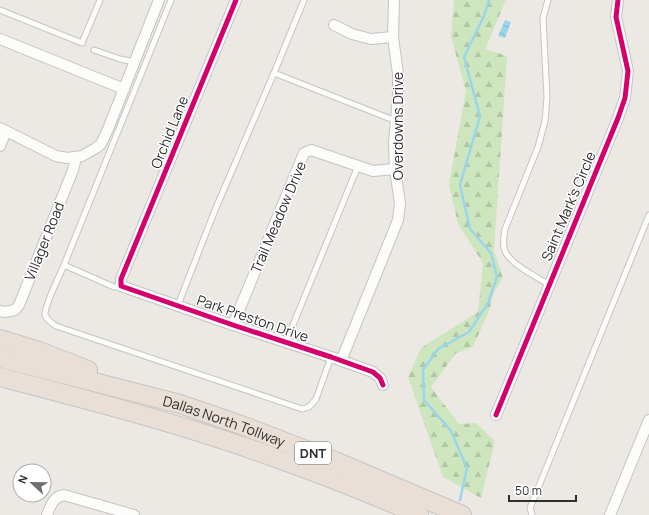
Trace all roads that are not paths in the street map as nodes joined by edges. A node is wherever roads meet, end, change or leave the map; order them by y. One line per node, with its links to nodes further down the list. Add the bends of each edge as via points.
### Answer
1 (100, 0): 9 (lane, via 82,43)
2 (159, 0): 14 (street)
3 (171, 0): 24 (lane)
4 (236, 0): 26 (street, Orchid Lane, via 121,279)
5 (304, 0): 15 (lane)
6 (394, 0): 11 (street, Overdowns Drive)
7 (548, 0): 25 (lane, via 543,18 547,98 545,121 538,147 505,229 503,240 505,251 513,262)
8 (618, 0): 25 (street, Saint Mark's Circle, via 616,18 628,70 625,98)
9 (0, 10)
10 (334, 25): 11 (street, via 352,34 371,39)
11 (393, 37): 17 (street, Overdowns Drive, via 398,74)
12 (0, 39): 16 (street)
13 (94, 50): 14 (lane)
14 (135, 62): 16 (street)
15 (274, 73): 17 (lane); 27 (lane, via 215,210)
16 (124, 89): 20 (street, via 101,144)
17 (396, 122): 22 (street, Overdowns Drive)
18 (3, 129): 19 (street); 20 (street, via 56,156)
19 (0, 146)
20 (76, 158): 28 (street, Villager Road, via 19,305 15,310)
21 (358, 166): 22 (street, Trail Meadow Drive, via 373,171); 29 (street, Trail Meadow Drive, via 311,150 304,153); 31 (lane)
22 (395, 169): 33 (street, Overdowns Drive, via 400,204 398,220)
23 (649, 216): 45 (lane, via 530,508)
24 (64, 266): 26 (lane, via 114,287); 33 (lane, via 46,307 46,316 50,323 56,326 302,409 310,407)
25 (549, 285): 39 (street, Saint Mark's Circle)
26 (122, 286): 27 (street, Park Preston Drive)
27 (178, 305): 29 (street, Park Preston Drive)
28 (0, 311)
29 (233, 325): 31 (street, Park Preston Drive)
30 (0, 339): 37 (highway, via 39,351)
31 (286, 342): 33 (street, Park Preston Drive)
32 (0, 358): 37 (highway, Dallas North Tollway / DNT)
33 (336, 359): 35 (street, Park Preston Drive, via 373,372)
34 (0, 377): 38 (highway, Dallas North Tollway / DNT)
35 (383, 385)
36 (0, 390): 38 (highway, via 66,401)
37 (162, 399): 44 (highway, Dallas North Tollway / DNT, via 241,425 335,461)
38 (90, 401): 43 (highway, Dallas North Tollway / DNT, via 275,457)
39 (496, 415)
40 (649, 420): 46 (street)
41 (47, 515): 42 (street, via 53,500 64,495)
42 (134, 515)
43 (419, 515)
44 (462, 515)
45 (532, 515)
46 (610, 515)

